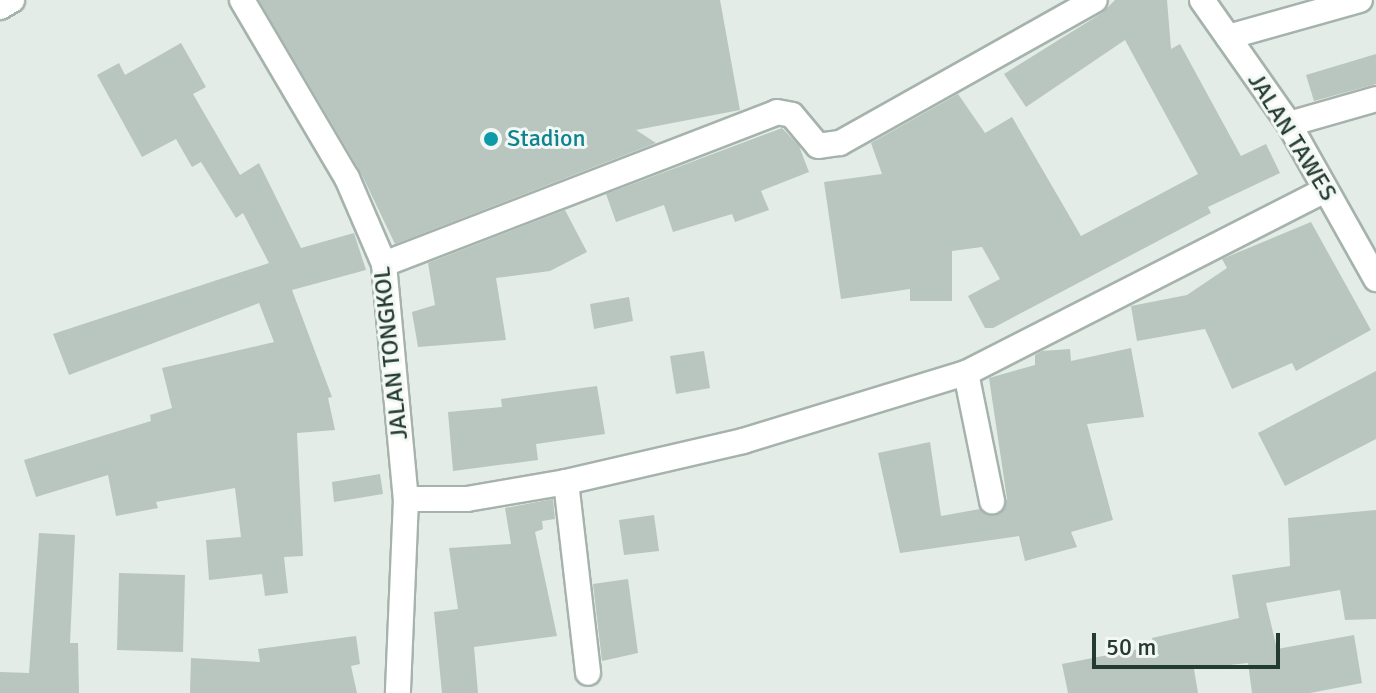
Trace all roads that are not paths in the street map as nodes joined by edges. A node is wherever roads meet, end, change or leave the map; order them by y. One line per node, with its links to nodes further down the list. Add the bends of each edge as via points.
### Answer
1 (12, 0): 6 (street)
2 (242, 0): 11 (street, JALAN TONGKOL, via 347,178)
3 (1095, 0): 11 (street, via 840,143 818,146 792,115 777,112)
4 (1202, 0): 7 (street, JALAN TAWES)
5 (1360, 0): 7 (street)
6 (0, 7)
7 (1228, 37): 9 (street, JALAN TAWES)
8 (1376, 99): 9 (street)
9 (1289, 124): 10 (street, JALAN TAWES)
10 (1325, 190): 12 (street, JALAN TAWES); 13 (street)
11 (384, 264): 15 (street, JALAN TONGKOL)
12 (1376, 279)
13 (966, 373): 14 (street, via 743,441); 16 (street)
14 (566, 482): 15 (street, via 467,499); 17 (street)
15 (406, 499): 18 (street, JALAN TONGKOL)
16 (992, 501)
17 (588, 673)
18 (398, 693)

